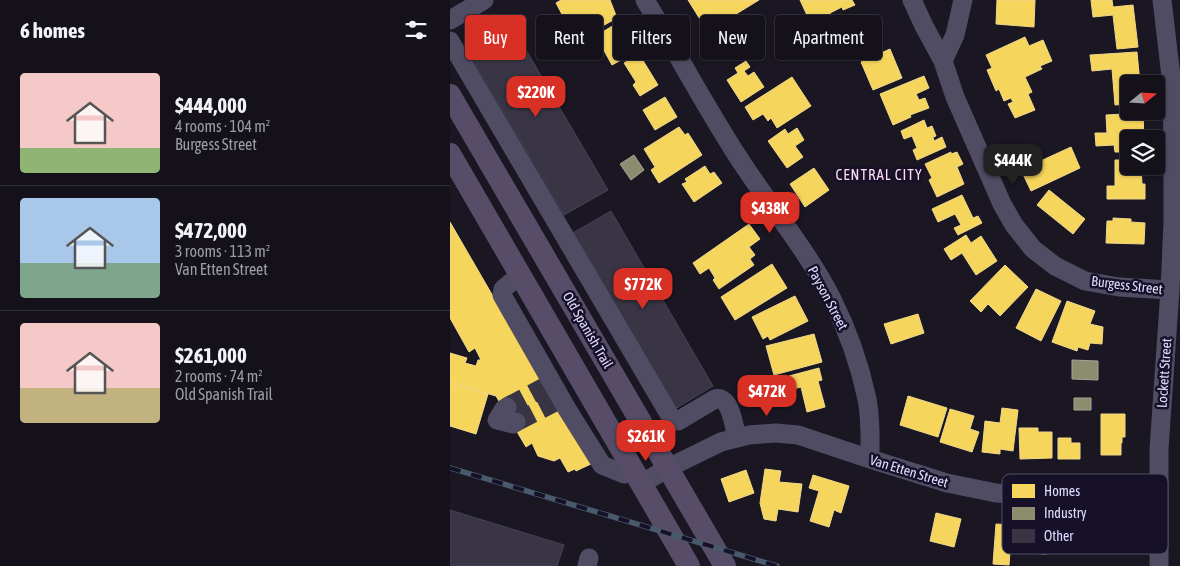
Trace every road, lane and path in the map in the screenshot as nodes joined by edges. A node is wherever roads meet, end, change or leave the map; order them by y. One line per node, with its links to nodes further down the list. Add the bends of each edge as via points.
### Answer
1 (484, 0): 7 (street)
2 (645, 0): 6 (street, Payson Street)
3 (912, 0): 9 (street, Burgess Street)
4 (963, 0): 9 (street, via 955,35)
5 (1162, 0): 14 (street, Lockett Street, via 1172,85)
6 (657, 8): 16 (street, Payson Street, via 709,111 832,299 846,329 867,400)
7 (450, 20)
8 (450, 41): 15 (street, via 673,420 678,421 719,398 729,406)
9 (943, 61): 14 (street, Burgess Street, via 955,97 1002,204 1032,249 1055,266 1085,281)
10 (450, 95): 12 (main road, Old Spanish Trail)
11 (450, 154): 13 (main road)
12 (550, 266): 13 (main road); 17 (main road, Old Spanish Trail)
13 (522, 279): 19 (main road); 19 (street, via 503,290 502,295 560,400 602,465)
14 (1170, 290): 18 (street, Lockett Street)
15 (737, 438): 16 (street, Van Etten Street, via 776,433 798,435); 17 (street, Van Etten Street, via 721,442)
16 (870, 459): 20 (street, Van Etten Street, via 947,483)
17 (668, 468): 19 (street, Van Etten Street); 22 (main road, Old Spanish Trail)
18 (1159, 474)
19 (637, 478): 21 (main road)
20 (1002, 493)
21 (689, 566)
22 (725, 566)

